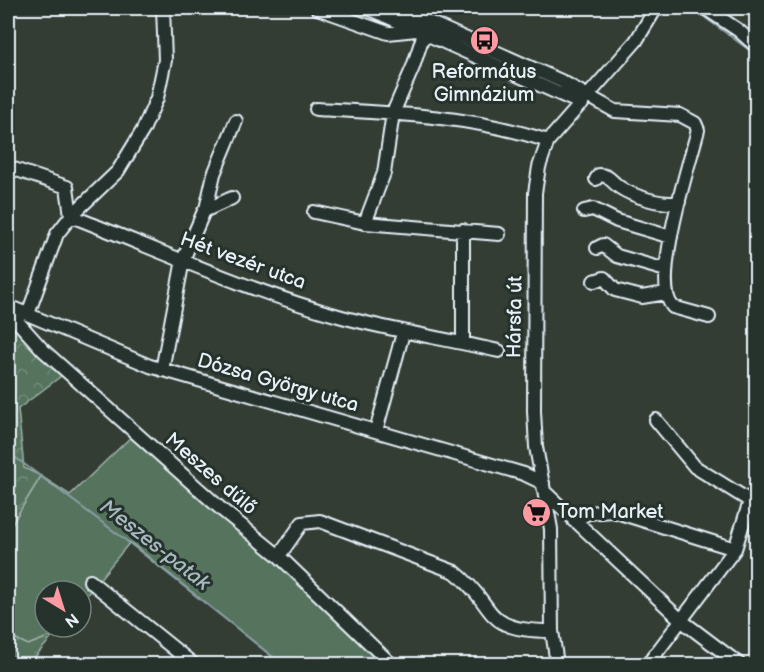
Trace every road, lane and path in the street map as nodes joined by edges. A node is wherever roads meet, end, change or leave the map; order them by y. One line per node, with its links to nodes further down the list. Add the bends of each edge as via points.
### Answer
1 (163, 8): 21 (street, via 165,60 157,98 118,171)
2 (317, 8): 7 (street, via 388,33)
3 (368, 8): 7 (street)
4 (397, 8): 9 (street, via 561,81)
5 (656, 8): 9 (street, Hársfa út, via 636,40)
6 (705, 8): 8 (street)
7 (421, 31): 9 (street); 11 (street, via 413,67)
8 (756, 46)
9 (585, 100): 13 (street, Hársfa út); 17 (street, via 615,111 680,115 695,123 698,130)
10 (316, 109): 11 (street)
11 (393, 113): 13 (street, via 506,127); 22 (street, via 384,173)
12 (236, 121): 18 (street)
13 (548, 141): 40 (street, Hársfa út, via 536,193 534,411)
14 (8, 167): 21 (street, via 67,187)
15 (596, 178): 17 (street, via 604,175 621,188 670,204)
16 (232, 198): 18 (street)
17 (679, 202): 25 (street)
18 (206, 209): 27 (street)
19 (584, 211): 25 (street, via 593,210)
20 (314, 212): 22 (street)
21 (71, 216): 27 (street, Hét vezér utca); 32 (street, via 57,234)
22 (365, 223): 23 (street)
23 (463, 230): 24 (street); 35 (street)
24 (499, 234)
25 (671, 237): 28 (street)
26 (597, 248): 28 (street, via 603,245 617,256)
27 (183, 260): 34 (street, Hét vezér utca, via 292,301); 37 (street)
28 (666, 270): 30 (street)
29 (594, 281): 30 (street, via 604,278 615,290 642,297)
30 (666, 293): 33 (street, via 673,307)
31 (8, 308): 32 (street, Dózsa György utca); 43 (street, Meszes dűlő, via 43,350)
32 (28, 314): 37 (street, Dózsa György utca)
33 (709, 316)
34 (403, 333): 35 (street, Hét vezér utca); 39 (street)
35 (463, 343): 36 (street, Hét vezér utca)
36 (499, 351)
37 (162, 370): 39 (street, Dózsa György utca)
38 (656, 420): 42 (street, via 695,467 750,501)
39 (376, 431): 40 (street, Dózsa György utca, via 524,474)
40 (544, 488): 41 (street); 46 (street, Hársfa út, via 551,529)
41 (574, 521): 42 (street, via 588,513 613,511); 45 (street)
42 (735, 549): 45 (street)
43 (279, 556): 46 (street, via 302,523 320,521 455,572 496,620 510,627); 48 (street, Meszes dűlő)
44 (93, 583): 47 (street)
45 (682, 621): 50 (street); 51 (street)
46 (552, 631): 49 (street, Hársfa út)
47 (193, 664)
48 (391, 664)
49 (557, 664)
50 (648, 664)
51 (739, 664)

